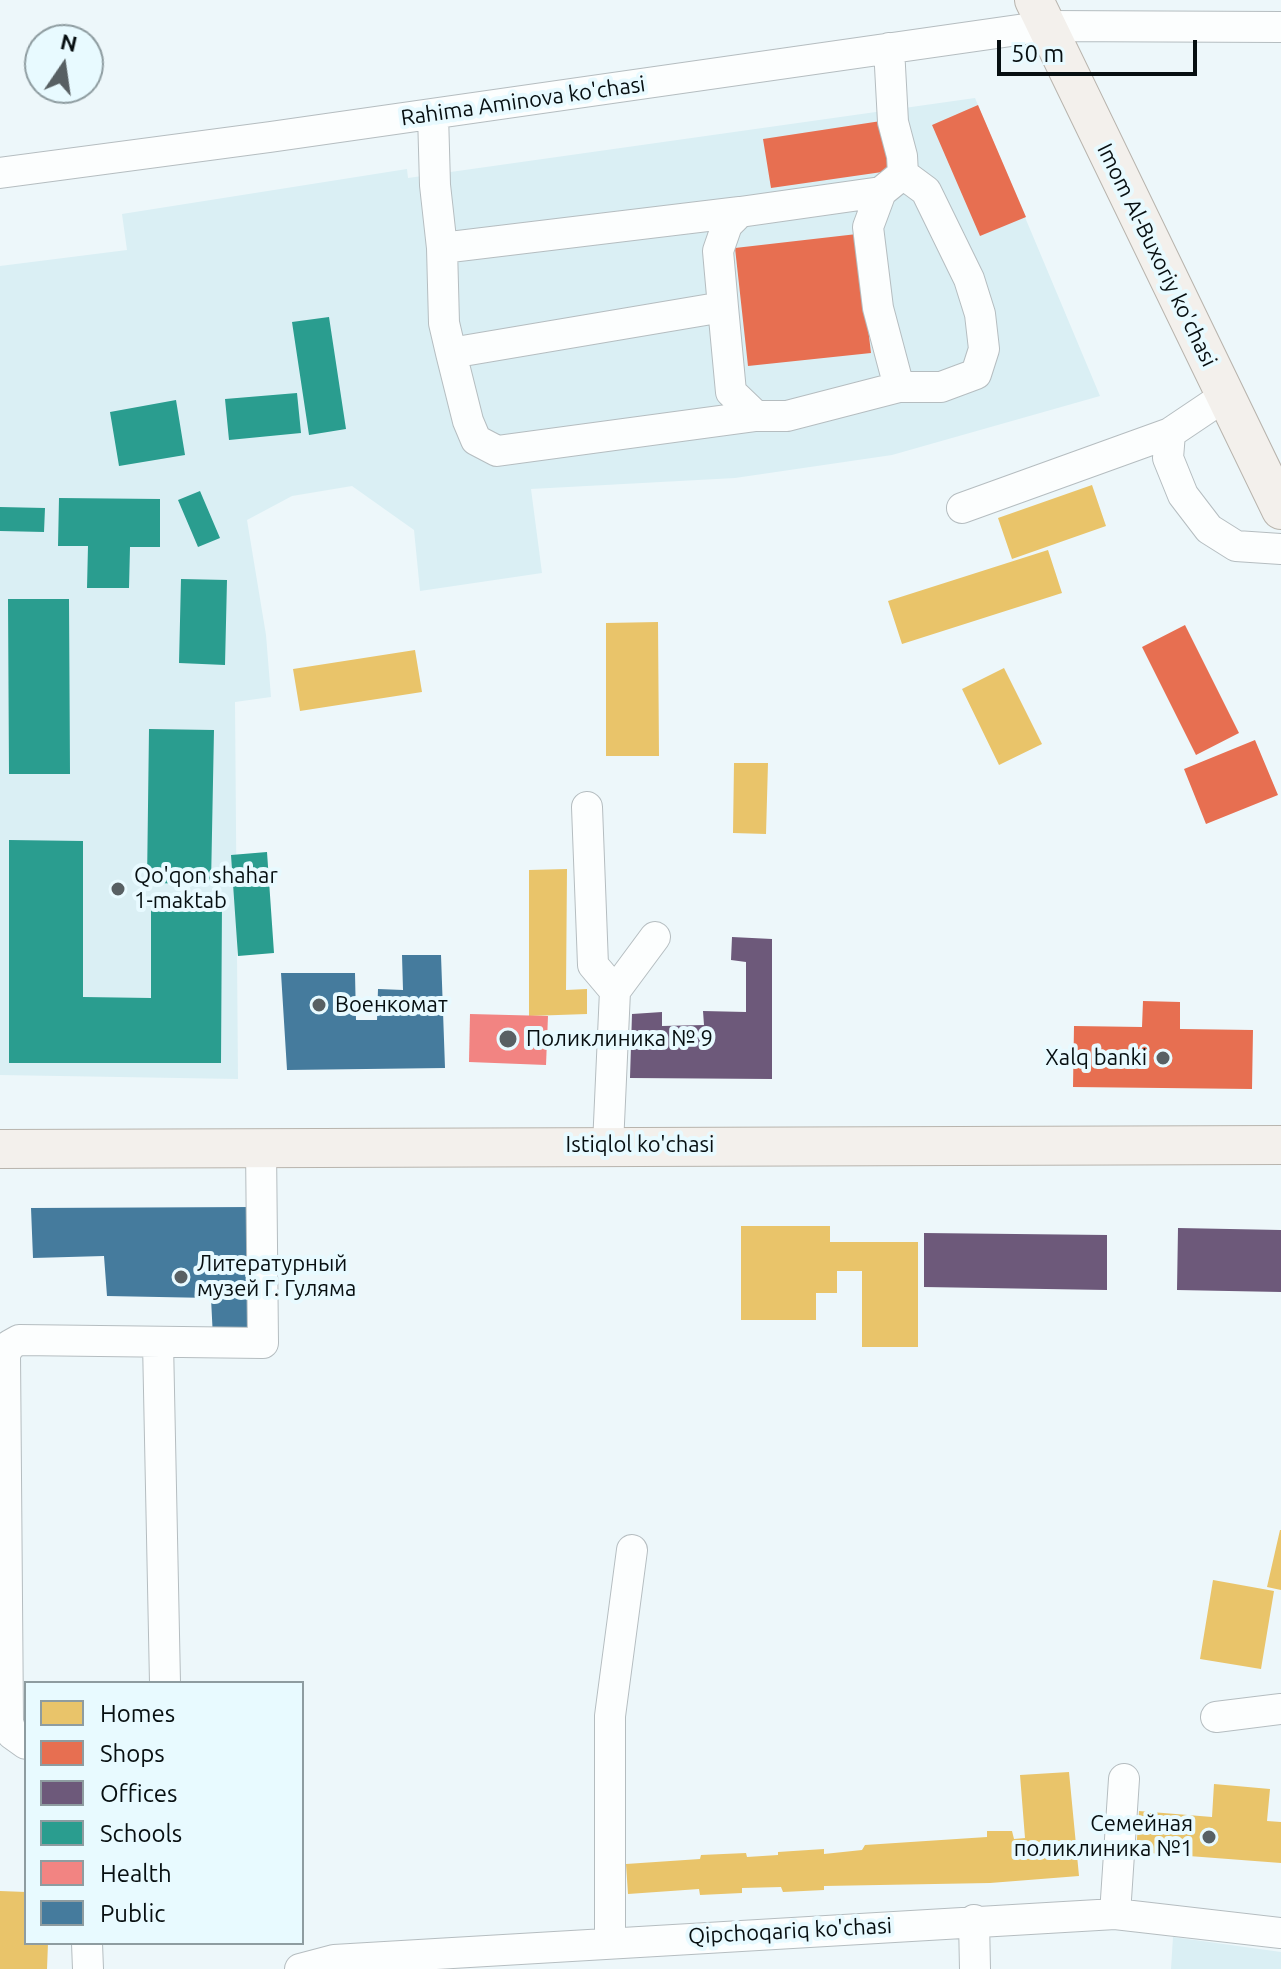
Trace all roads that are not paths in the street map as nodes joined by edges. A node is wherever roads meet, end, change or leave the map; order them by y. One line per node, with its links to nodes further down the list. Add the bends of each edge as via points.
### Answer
1 (1040, 13): 2 (street, Rahima Aminova ko'chasi); 3 (street, Rahima Aminova ko'chasi); 12 (main road, Imom Al-Buxoriy ko'chasi)
2 (1281, 27)
3 (889, 48): 4 (street, Rahima Aminova ko'chasi); 6 (street, via 893,122 902,156)
4 (433, 114): 5 (street, Rahima Aminova ko'chasi); 8 (street)
5 (0, 173)
6 (892, 183): 7 (street); 11 (street, via 868,227 878,308); 11 (street, via 926,191 969,279 984,349 976,374 941,387)
7 (740, 212): 8 (street); 9 (street, via 727,225 718,251)
8 (442, 248): 10 (street, via 444,323)
9 (723, 307): 10 (street); 13 (street, via 731,392)
10 (451, 353): 13 (street, via 476,440 497,451)
11 (899, 387): 13 (street, via 787,416)
12 (1225, 396): 14 (street); 16 (main road, Imom Al-Buxoriy ko'chasi)
13 (756, 416)
14 (1170, 433): 15 (street); 17 (street, via 1168,458 1178,483 1209,529 1236,546)
15 (962, 508)
16 (1281, 510)
17 (1281, 549)
18 (587, 807): 20 (street, via 593,965)
19 (655, 937): 20 (street)
20 (615, 991): 21 (street)
21 (608, 1145): 22 (main road, Istiqlol ko'chasi); 23 (main road, Istiqlol ko'chasi)
22 (1281, 1145)
23 (261, 1147): 24 (main road, Istiqlol ko'chasi); 25 (street, via 263,1343)
24 (0, 1149)
25 (158, 1342): 27 (street); 30 (street, via 19,1340 5,1354 8,1722 12,1734)
26 (632, 1550): 35 (street, via 610,1716)
27 (165, 1681)
28 (1281, 1709): 29 (street)
29 (1216, 1717)
30 (24, 1743)
31 (1124, 1779): 32 (street)
32 (1115, 1914): 33 (street, Qipchoqariq ko'chasi); 34 (street, Qipchoqariq ko'chasi)
33 (974, 1920): 35 (street, Qipchoqariq ko'chasi); 39 (street)
34 (1281, 1933)
35 (610, 1942): 38 (street, Qipchoqariq ko'chasi, via 334,1960)
36 (87, 1945): 37 (street)
37 (88, 1969)
38 (300, 1969)
39 (975, 1969)

